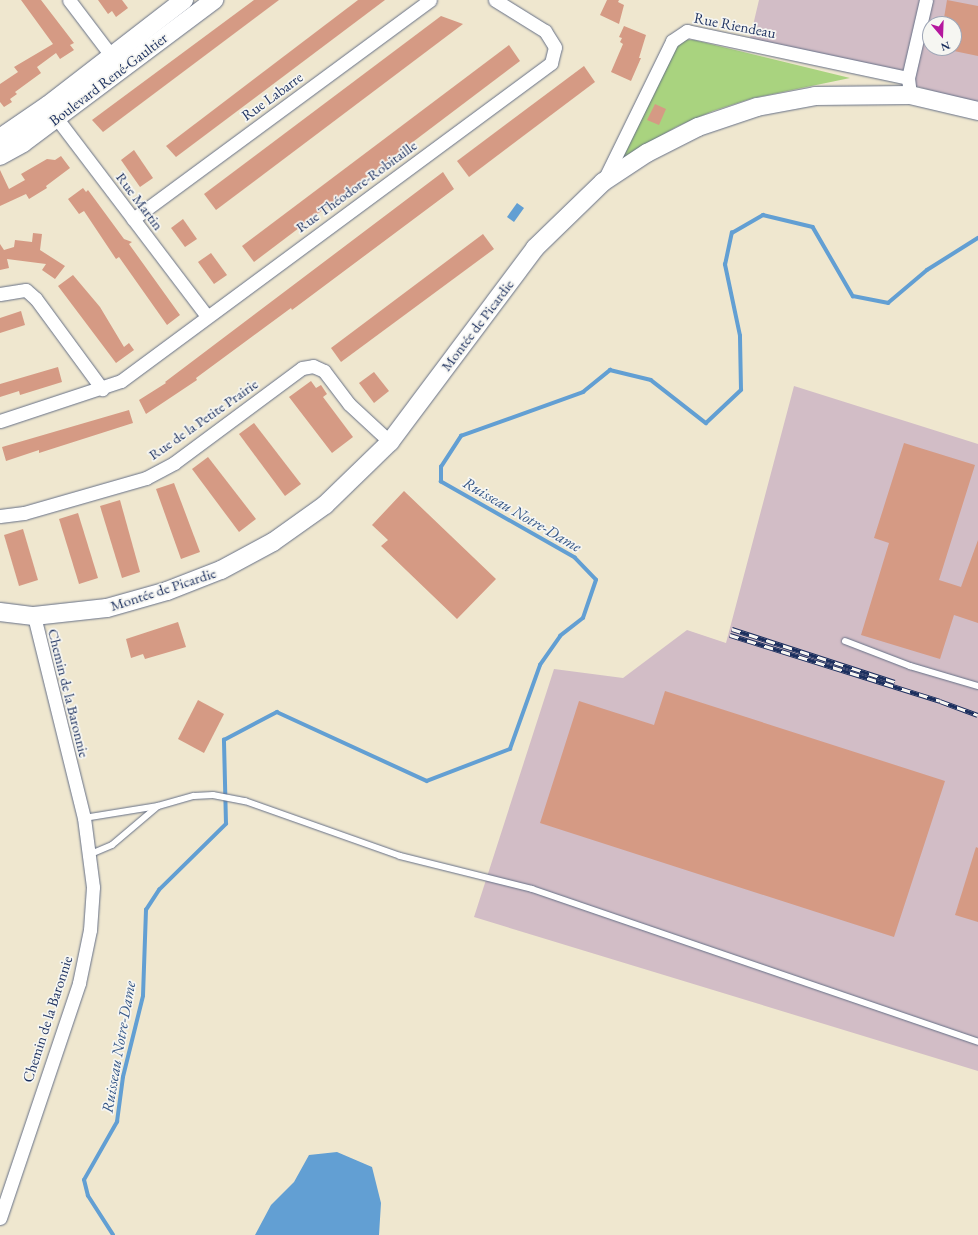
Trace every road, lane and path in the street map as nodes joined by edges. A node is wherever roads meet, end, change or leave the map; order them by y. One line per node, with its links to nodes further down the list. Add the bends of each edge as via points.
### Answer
1 (69, 0): 7 (street)
2 (184, 0): 7 (street, Boulevard René-Gaultier)
3 (214, 0): 8 (street, Boulevard René-Gaultier)
4 (430, 0): 15 (street, Rue Labarre)
5 (495, 0): 17 (street, Rue Théodore-Robitaille, via 545,31 555,47 551,63)
6 (926, 0): 9 (street)
7 (111, 56): 8 (street); 11 (street, Boulevard René-Gaultier)
8 (121, 70): 11 (street, Boulevard René-Gaultier)
9 (909, 86): 10 (street, Montée de Picardie); 14 (street, Montée de Picardie, via 815,96 757,107 698,127 647,153); 14 (street, Rue Riendeau, via 687,31 672,41)
10 (978, 111)
11 (52, 112): 12 (street, Boulevard René-Gaultier); 13 (street, Boulevard René-Gaultier); 15 (street, Rue Martin)
12 (0, 138)
13 (0, 156)
14 (603, 182): 20 (street, Montée de Picardie, via 535,248)
15 (133, 219): 17 (street, Rue Martin)
16 (0, 294): 18 (street, via 26,290 36,299)
17 (207, 316): 18 (street, Rue Théodore-Robitaille, via 121,382)
18 (102, 389): 19 (street, Rue Théodore-Robitaille)
19 (0, 422)
20 (390, 442): 21 (street, Rue de la Petite Prairie, via 361,417 324,371 313,366 302,368 174,463 146,478 24,513); 23 (street, Montée de Picardie, via 325,505 274,542 221,570 168,591 107,608)
21 (0, 516)
22 (0, 612): 23 (street, Montée de Picardie)
23 (34, 616): 27 (street, Chemin de la Baronnie)
24 (845, 642): 25 (lane, via 910,666)
25 (978, 686)
26 (158, 806): 27 (lane); 28 (lane, via 112,845); 29 (lane, via 194,796 213,795 245,801 400,856 532,889)
27 (84, 818): 28 (street, Chemin de la Baronnie)
28 (89, 855): 30 (street, Chemin de la Baronnie, via 93,887 90,930 79,983)
29 (978, 1042)
30 (0, 1218)

